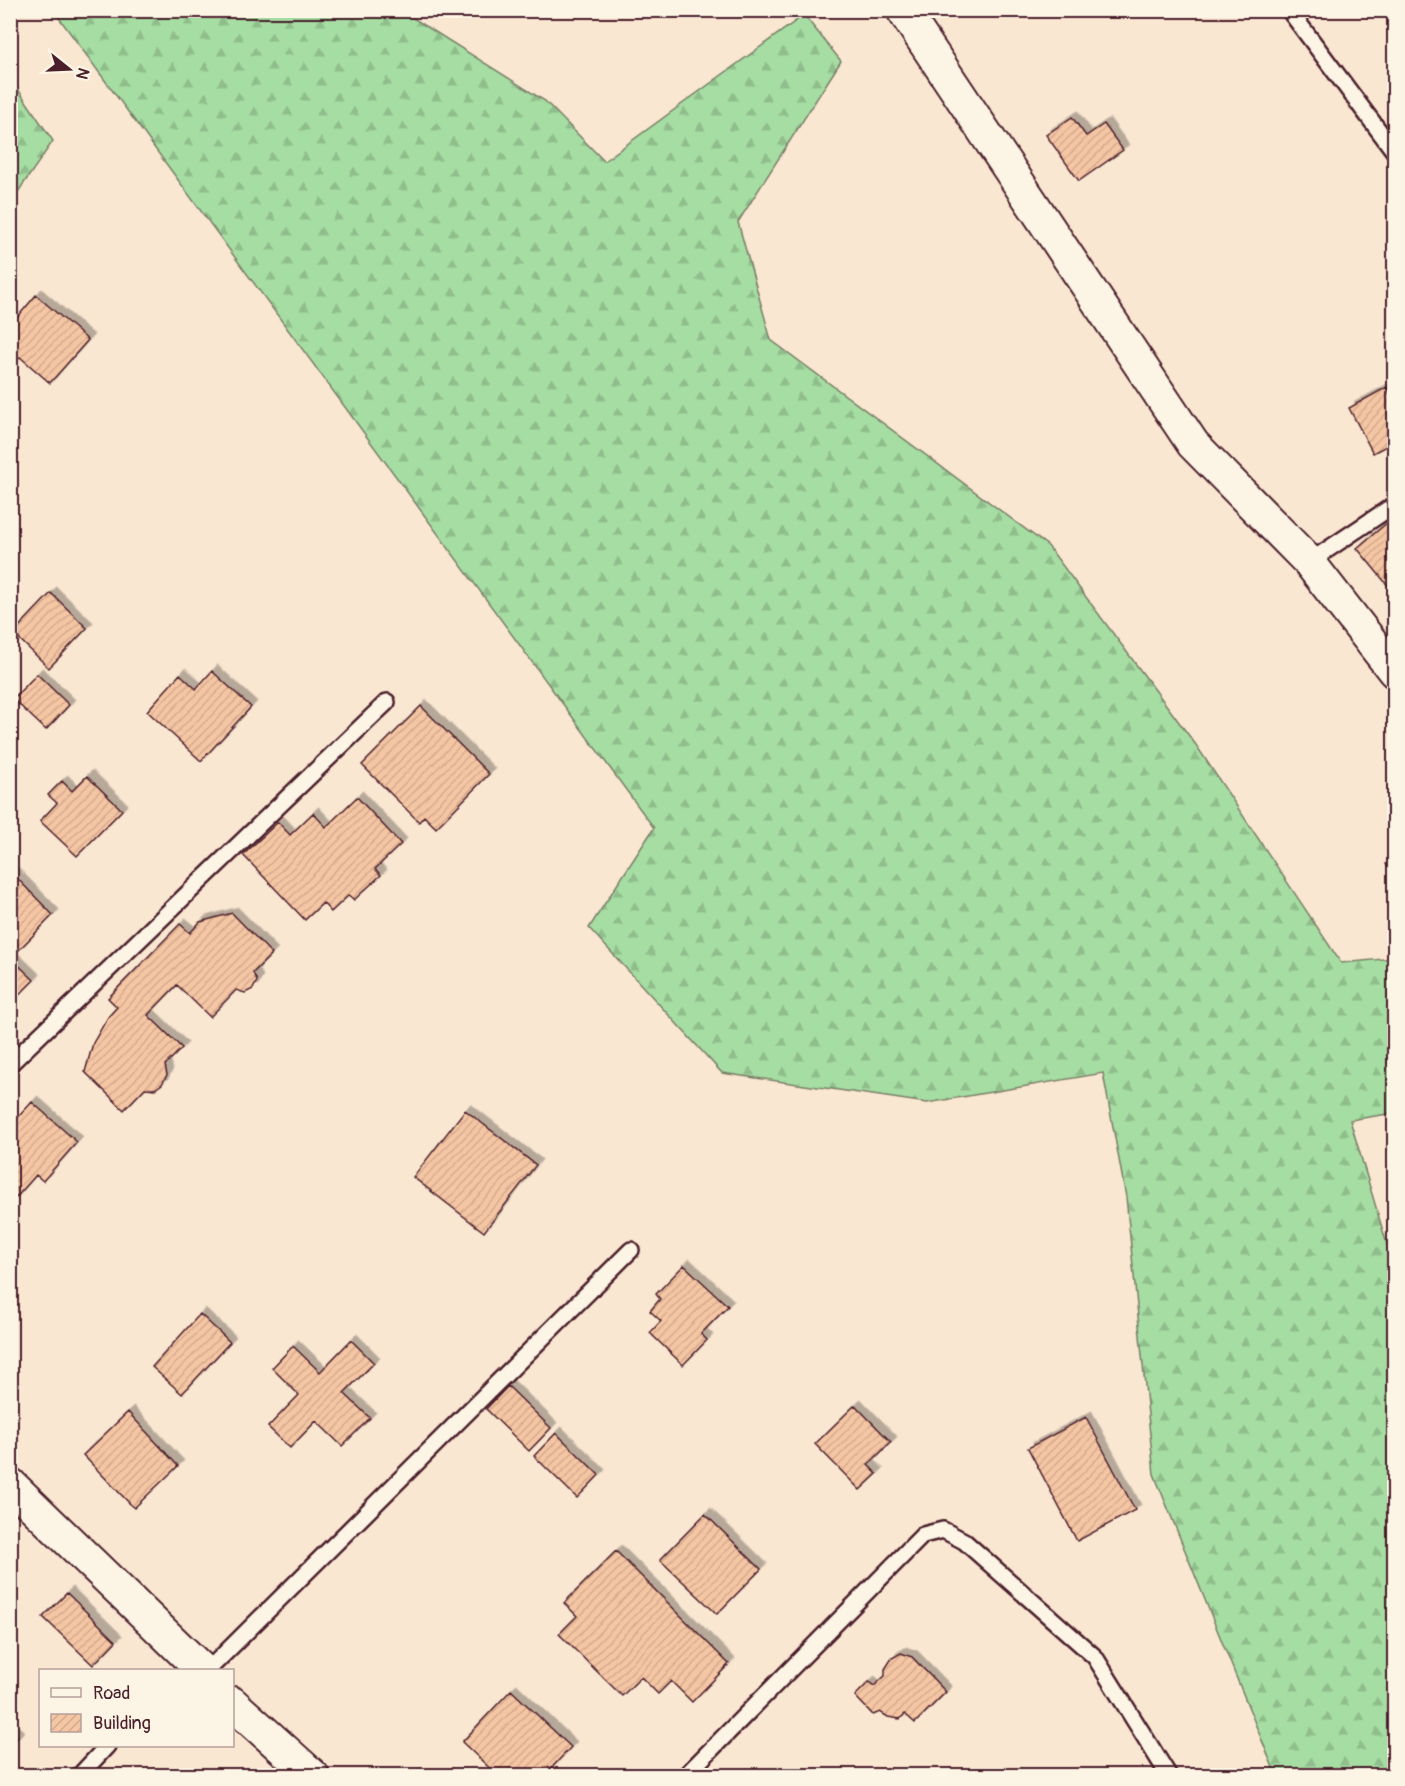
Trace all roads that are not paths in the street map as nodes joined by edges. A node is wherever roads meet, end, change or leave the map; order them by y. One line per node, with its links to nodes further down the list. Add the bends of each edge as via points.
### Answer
1 (903, 10): 5 (street, via 1192,444)
2 (1289, 10): 3 (lane)
3 (1395, 151)
4 (1395, 505): 5 (lane)
5 (1310, 562): 6 (street)
6 (1395, 671)
7 (387, 702): 8 (lane)
8 (10, 1064)
9 (632, 1250): 11 (lane)
10 (10, 1484): 11 (street)
11 (195, 1668)
12 (234, 1705): 15 (street)
13 (106, 1747): 14 (lane)
14 (79, 1776)
15 (313, 1776)
16 (685, 1776): 17 (lane, via 923,1535 943,1530 964,1541 1095,1657)
17 (1169, 1776)

